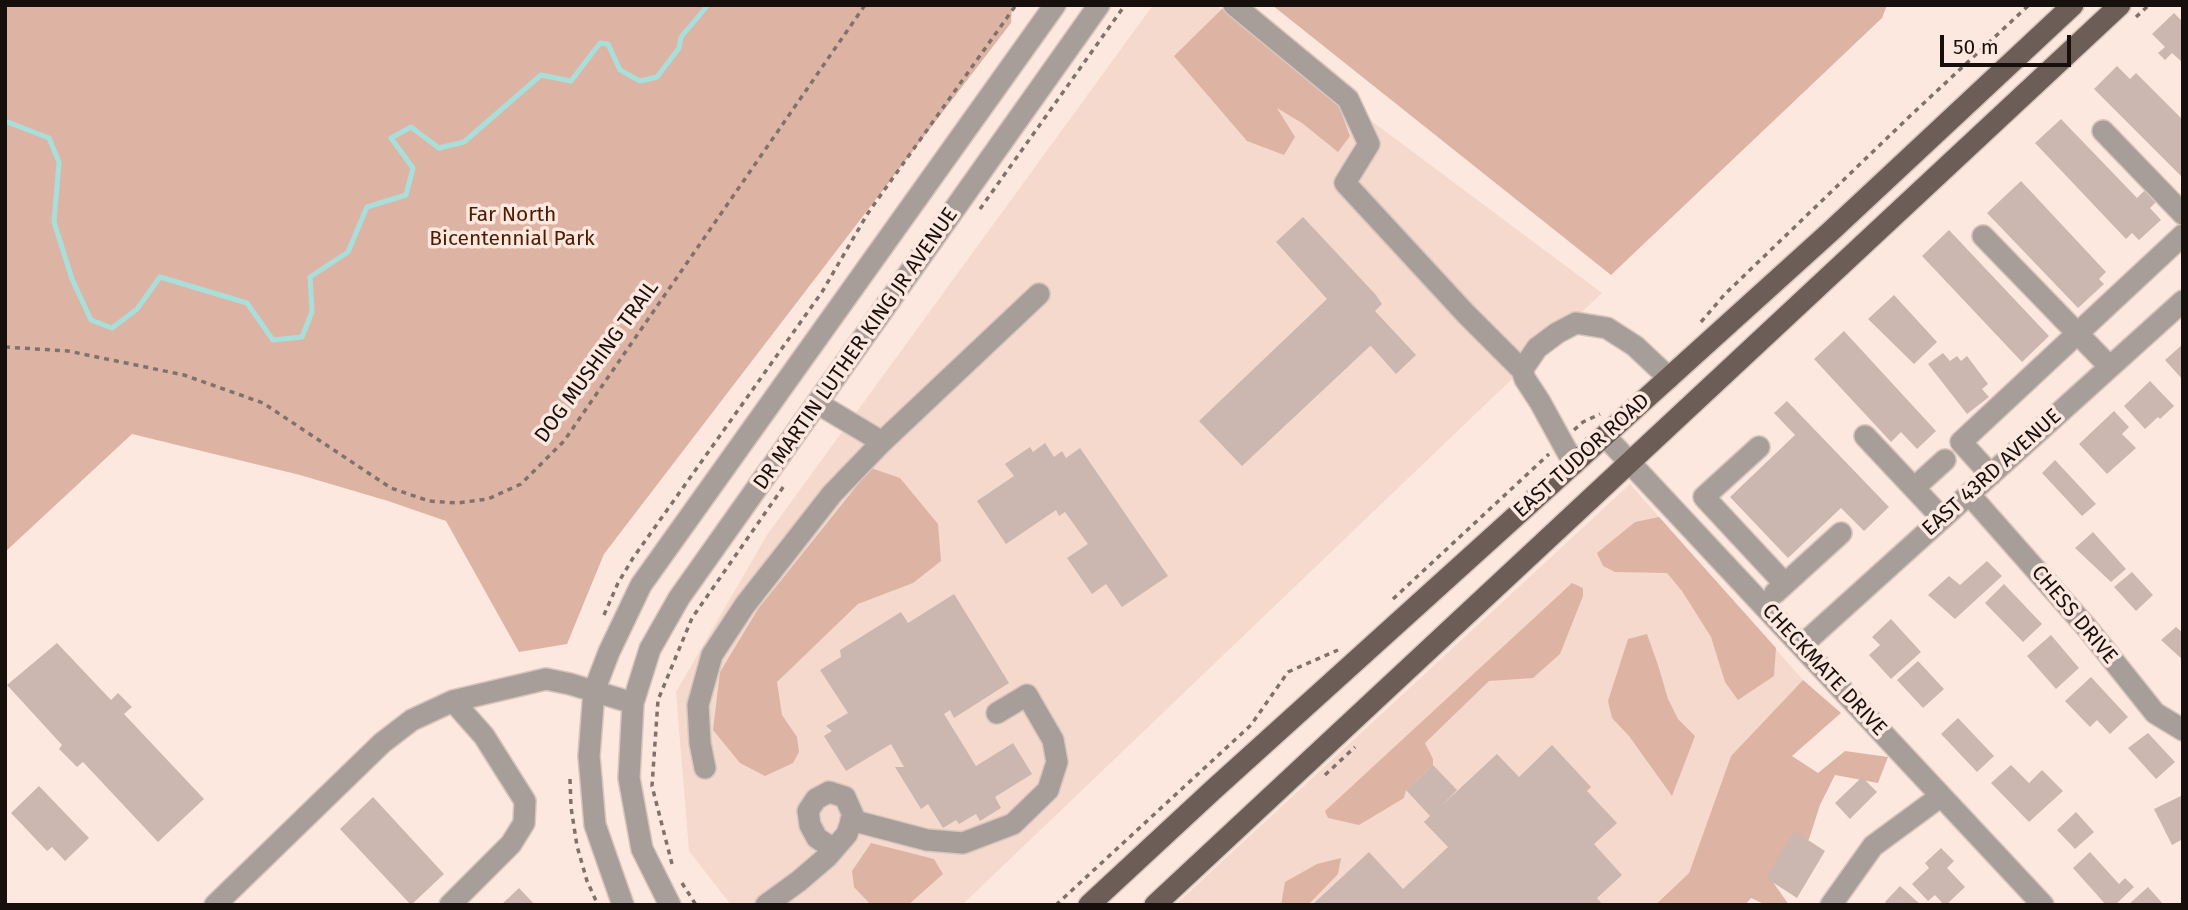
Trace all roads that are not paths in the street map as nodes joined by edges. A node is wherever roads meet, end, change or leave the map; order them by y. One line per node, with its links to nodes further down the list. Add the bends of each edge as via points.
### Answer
1 (1055, 5): 15 (street, DR MARTIN LUTHER KING JR AVENUE)
2 (1099, 5): 17 (street, DR MARTIN LUTHER KING JR AVENUE)
3 (1234, 5): 14 (street, via 1348,99 1369,144 1345,183)
4 (2073, 5): 16 (main road, EAST TUDOR ROAD)
5 (2120, 5): 23 (main road, EAST TUDOR ROAD)
6 (2103, 131): 7 (street)
7 (2183, 214)
8 (2183, 235): 12 (street)
9 (1983, 236): 12 (street)
10 (1039, 294): 20 (street)
11 (2183, 301): 13 (street, EAST 43RD AVENUE)
12 (2077, 333): 13 (street); 25 (street, via 1961,442)
13 (2110, 367): 25 (street, EAST 43RD AVENUE)
14 (1522, 370): 16 (street, via 1537,348 1576,323 1607,328 1635,346); 24 (street)
15 (790, 374): 17 (street); 35 (street, DR MARTIN LUTHER KING JR AVENUE, via 642,585)
16 (1669, 378): 18 (main road, EAST TUDOR ROAD)
17 (819, 400): 20 (street); 37 (street, DR MARTIN LUTHER KING JR AVENUE, via 678,598 650,649)
18 (1605, 436): 23 (street, CHECKMATE DRIVE); 24 (main road, EAST TUDOR ROAD)
19 (1865, 436): 26 (street)
20 (882, 442): 40 (street, via 832,494 712,655 698,705)
21 (1759, 447): 28 (street)
22 (1945, 460): 26 (street)
23 (1630, 462): 29 (street, CHECKMATE DRIVE); 50 (main road, EAST TUDOR ROAD)
24 (1574, 464): 49 (main road, EAST TUDOR ROAD)
25 (1990, 475): 27 (street, EAST 43RD AVENUE)
26 (1914, 488): 30 (street)
27 (1969, 494): 30 (street, EAST 43RD AVENUE); 39 (street, CHESS DRIVE, via 2155,713)
28 (1704, 498): 29 (street); 32 (street)
29 (1682, 517): 33 (street, CHECKMATE DRIVE)
30 (1942, 518): 34 (street, EAST 43RD AVENUE)
31 (1841, 533): 32 (street)
32 (1785, 584): 33 (street)
33 (1763, 604): 34 (street, CHECKMATE DRIVE)
34 (1801, 646): 41 (street, CHECKMATE DRIVE)
35 (594, 691): 36 (street, via 546,679); 37 (street); 46 (street, DR MARTIN LUTHER KING JR AVENUE, via 589,756 594,825)
36 (453, 701): 44 (street, via 412,720 382,743); 45 (street, via 484,736 524,801 524,823 511,844)
37 (633, 704): 47 (street, DR MARTIN LUTHER KING JR AVENUE, via 629,778 642,849)
38 (997, 713): 42 (street, via 1027,695 1053,740 1057,762 1048,790 1013,824 963,843 927,840)
39 (2183, 730)
40 (705, 768)
41 (1941, 796): 51 (street, via 1873,846); 52 (street, CHECKMATE DRIVE)
42 (852, 820): 43 (street); 43 (street, via 845,797 830,792 816,799 808,811 817,838)
43 (834, 849): 48 (street)
44 (215, 905)
45 (450, 905)
46 (624, 905)
47 (670, 905)
48 (766, 905)
49 (1089, 905)
50 (1155, 905)
51 (1831, 905)
52 (2043, 905)

